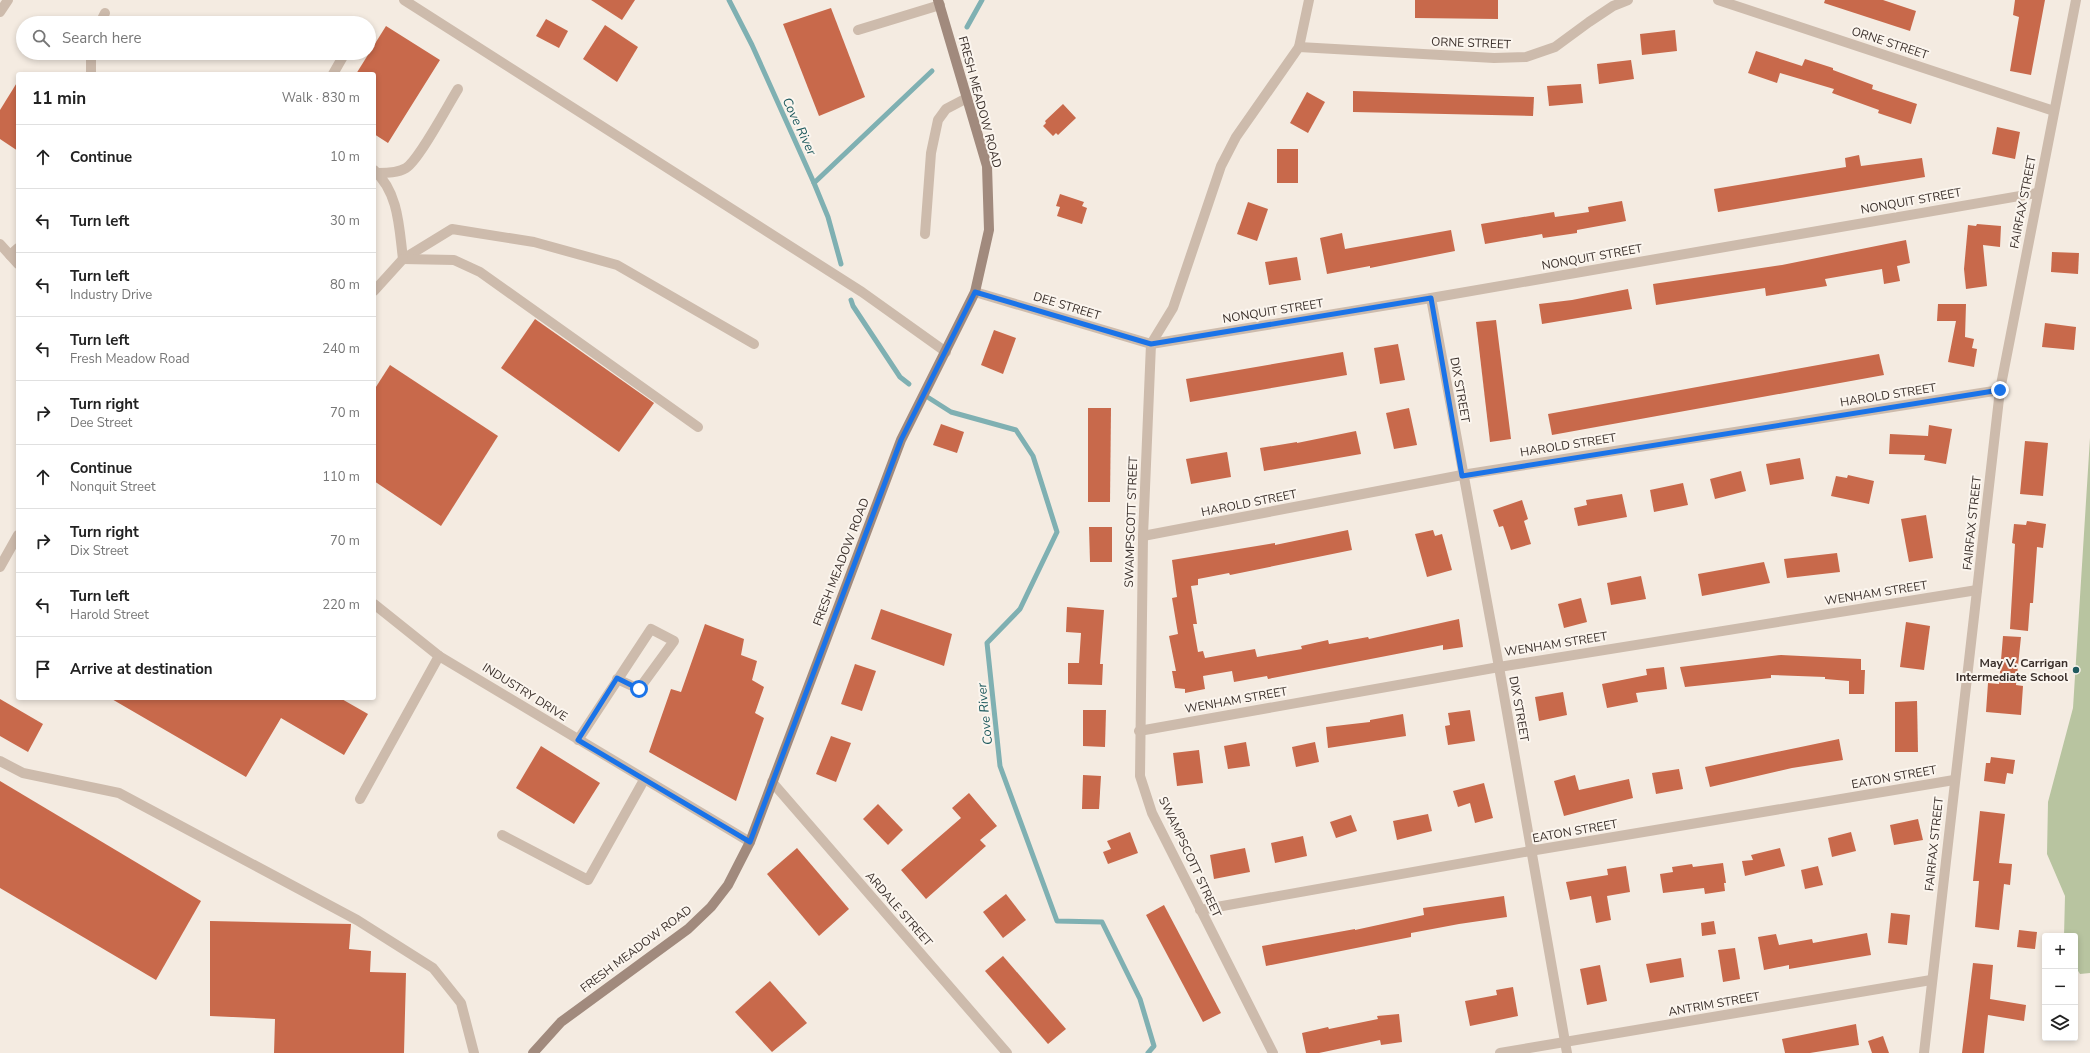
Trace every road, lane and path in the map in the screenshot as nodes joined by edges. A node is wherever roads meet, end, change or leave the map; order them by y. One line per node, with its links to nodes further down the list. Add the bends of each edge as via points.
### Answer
1 (8, 0): 8 (street)
2 (404, 0): 33 (street, via 862,292)
3 (1310, 0): 12 (street, SWAMPSCOTT STREET)
4 (1628, 0): 12 (street, ORNE STREET, via 1613,6 1555,47 1526,57 1494,58)
5 (1718, 0): 19 (street, ORNE STREET)
6 (2076, 0): 19 (street, FAIRFAX STREET)
7 (939, 3): 11 (street); 18 (street, FRESH MEADOW ROAD)
8 (0, 12)
9 (105, 13): 10 (street)
10 (104, 16)
11 (858, 30)
12 (1299, 47): 32 (street, SWAMPSCOTT STREET, via 1236,136 1224,160 1173,308)
13 (91, 60): 15 (street)
14 (341, 60): 16 (street)
15 (91, 72)
16 (333, 72)
17 (458, 88): 20 (street, via 417,156 406,168 394,172)
18 (967, 98): 22 (street, via 946,109 938,120 931,153); 29 (street, FRESH MEADOW ROAD, via 987,166 989,230)
19 (2054, 111): 21 (street, FAIRFAX STREET)
20 (376, 171): 26 (street, via 387,185 397,207)
21 (2037, 192): 30 (street, NONQUIT STREET); 34 (street, FAIRFAX STREET)
22 (925, 234)
23 (0, 244): 25 (street)
24 (16, 250): 25 (street)
25 (10, 255): 27 (street)
26 (403, 259): 28 (street); 31 (street, via 452,229 534,242 617,264); 35 (street, via 454,260 480,272)
27 (16, 262)
28 (376, 289)
29 (975, 292): 32 (street, DEE STREET); 33 (street, FRESH MEADOW ROAD)
30 (1431, 298): 32 (street, NONQUIT STREET); 36 (street, DIX STREET)
31 (754, 344)
32 (1151, 344): 37 (street, SWAMPSCOTT STREET)
33 (946, 352): 50 (street, FRESH MEADOW ROAD, via 901,440)
34 (2000, 390): 36 (street, HAROLD STREET); 40 (street, FAIRFAX STREET)
35 (698, 427)
36 (1462, 476): 37 (street, HAROLD STREET); 43 (street, DIX STREET)
37 (1142, 536): 45 (street, SWAMPSCOTT STREET)
38 (16, 539): 39 (street)
39 (0, 567)
40 (1977, 590): 43 (street, WENHAM STREET); 49 (street, FAIRFAX STREET)
41 (376, 606): 42 (street, INDUSTRY DRIVE)
42 (439, 656): 46 (street, INDUSTRY DRIVE); 51 (street)
43 (1499, 666): 45 (street, WENHAM STREET); 54 (street, DIX STREET)
44 (617, 678): 44 (street, via 651,629 674,641 639,689); 46 (street)
45 (1139, 731): 55 (street, SWAMPSCOTT STREET, via 1140,776 1152,813)
46 (578, 740): 48 (street, INDUSTRY DRIVE)
47 (0, 761): 58 (street, via 23,773 119,793 357,920 433,968 461,1003)
48 (644, 780): 52 (street, via 588,880); 53 (street, INDUSTRY DRIVE)
49 (1954, 780): 54 (street, EATON STREET); 56 (street, FAIRFAX STREET)
50 (772, 782): 53 (street, FRESH MEADOW ROAD); 60 (street, ARDALE STREET)
51 (360, 799)
52 (502, 835)
53 (750, 842): 59 (street, FRESH MEADOW ROAD, via 728,885 711,907 688,929 561,1022)
54 (1530, 851): 55 (street, EATON STREET); 57 (street, DIX STREET)
55 (1200, 910): 61 (street, SWAMPSCOTT STREET)
56 (1932, 980): 57 (street, ANTRIM STREET); 63 (street, FAIRFAX STREET)
57 (1566, 1048): 62 (street, ANTRIM STREET)
58 (474, 1053)
59 (533, 1053)
60 (1007, 1053)
61 (1273, 1053)
62 (1500, 1053)
63 (1924, 1053)

